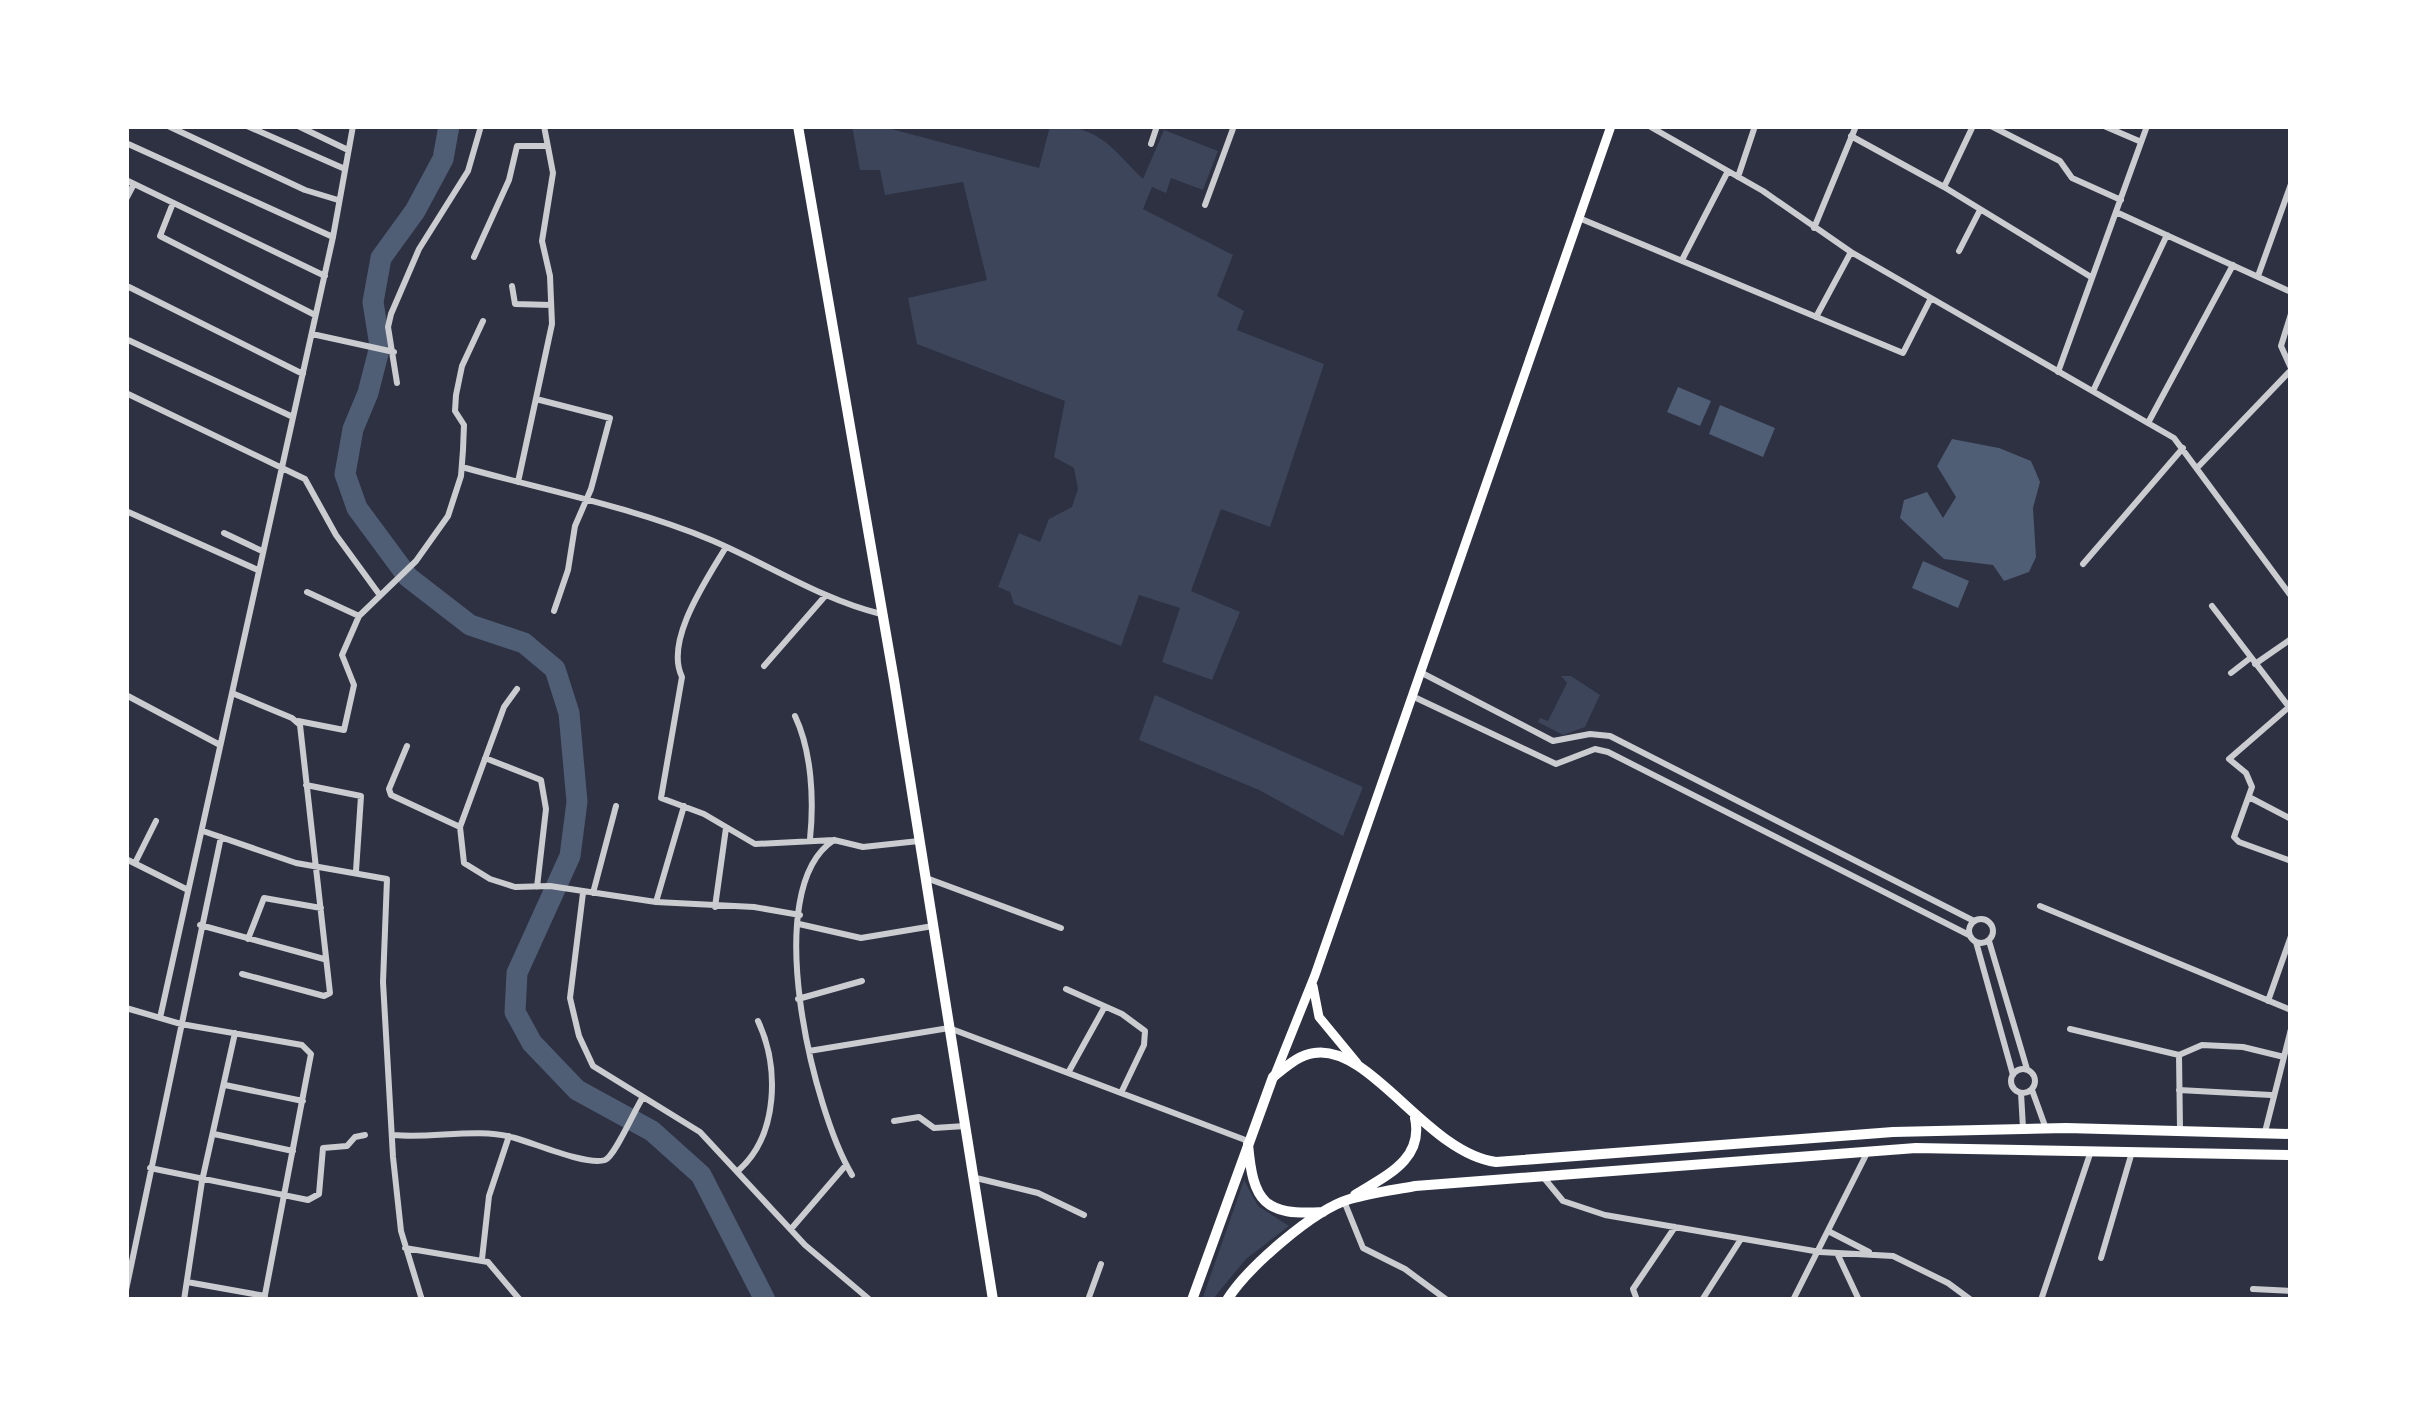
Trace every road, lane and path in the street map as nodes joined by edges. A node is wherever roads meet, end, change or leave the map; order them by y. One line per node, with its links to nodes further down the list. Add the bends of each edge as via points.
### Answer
1 (168, 126): 31 (street)
2 (247, 126): 24 (street)
3 (298, 126): 23 (street)
4 (353, 126): 23 (street)
5 (481, 126): 60 (street, via 468,171 419,248 391,314)
6 (544, 126): 22 (street)
7 (799, 126): 88 (highway)
8 (1157, 126): 21 (street)
9 (1234, 126): 34 (street)
10 (1611, 126): 37 (main road)
11 (1648, 126): 25 (street)
12 (1755, 126): 26 (street)
13 (1856, 126): 18 (street)
14 (1973, 126): 29 (street)
15 (1990, 126): 32 (street)
16 (2104, 126): 19 (street)
17 (2147, 126): 19 (street)
18 (1851, 136): 29 (street); 38 (street)
19 (2140, 142): 32 (street)
20 (126, 143): 40 (street)
21 (1151, 144)
22 (546, 146): 43 (street, via 518,146); 53 (street, via 554,173 542,241)
23 (348, 150): 24 (street)
24 (345, 169): 31 (street)
25 (1728, 171): 26 (street); 44 (street)
26 (1738, 177): 38 (street)
27 (130, 182): 30 (street); 33 (street)
28 (2291, 184): 47 (street)
29 (1944, 187): 35 (street)
30 (126, 199)
31 (338, 200): 40 (street)
32 (2121, 200): 36 (street)
33 (172, 203): 46 (street); 55 (street, via 160,236)
34 (1205, 205)
35 (1980, 210): 41 (street); 48 (street)
36 (2116, 212): 39 (street); 48 (street)
37 (1579, 218): 44 (street); 93 (main road)
38 (1814, 228): 42 (street)
39 (2167, 236): 45 (street); 65 (street)
40 (333, 237): 46 (street)
41 (1959, 251)
42 (1851, 252): 52 (street); 56 (street)
43 (474, 257)
44 (1682, 260): 56 (street)
45 (2233, 265): 47 (street); 69 (street)
46 (325, 276): 55 (street)
47 (2258, 277): 51 (street)
48 (2091, 278): 62 (street)
49 (512, 286): 53 (street, via 515,304)
50 (129, 287): 63 (street)
51 (2291, 292)
52 (1930, 299): 56 (street, via 1903,353); 62 (street)
53 (551, 305): 67 (street)
54 (2291, 314): 61 (street, via 2281,346)
55 (315, 315): 58 (street)
56 (1816, 317)
57 (483, 321): 71 (street, via 456,395)
58 (315, 335): 60 (street); 63 (street)
59 (126, 339): 68 (street)
60 (393, 352): 64 (street)
61 (2291, 369): 72 (street)
62 (2058, 372): 65 (street)
63 (303, 374): 68 (street)
64 (397, 383)
65 (2092, 391): 69 (street)
66 (126, 393): 73 (street)
67 (536, 399): 74 (street); 75 (street, via 610,418)
68 (293, 418): 73 (street)
69 (2149, 423): 70 (street)
70 (2183, 448): 72 (street); 80 (street)
71 (462, 466): 74 (street); 83 (street, via 448,516)
72 (2197, 468): 85 (street)
73 (288, 471): 79 (street); 83 (street, via 305,479)
74 (518, 482): 75 (street)
75 (586, 501): 78 (street); 87 (street)
76 (126, 511): 81 (street)
77 (224, 533): 79 (street)
78 (726, 547): 84 (street); 112 (street, via 693,604 676,660 682,677 660,795)
79 (262, 551): 81 (street)
80 (2083, 564)
81 (257, 571): 96 (street)
82 (307, 592): 89 (street)
83 (379, 594): 89 (street)
84 (826, 595): 88 (street); 92 (street)
85 (2291, 596)
86 (2212, 606): 91 (street)
87 (554, 611)
88 (881, 614): 120 (highway)
89 (359, 616): 101 (street, via 341,657 354,686 344,730)
90 (2291, 639): 91 (street)
91 (2251, 662): 94 (street); 99 (street)
92 (764, 666)
93 (1420, 671): 98 (main road); 105 (street, via 1553,741 1600,733)
94 (2231, 674)
95 (517, 688): 104 (street)
96 (236, 694): 101 (street); 102 (street)
97 (126, 695): 102 (street)
98 (1412, 696): 108 (street, via 1556,764 1601,749); 145 (main road)
99 (2290, 708): 109 (street, via 2229,758 2251,781)
100 (795, 716): 118 (street, via 813,804)
101 (298, 721): 106 (street)
102 (220, 745): 117 (street)
103 (407, 746): 115 (street, via 391,795)
104 (484, 758): 115 (street); 126 (street, via 541,780 546,809)
105 (1702, 783): 107 (street); 108 (street)
106 (306, 785): 123 (street); 124 (street, via 361,796)
107 (1720, 792): 110 (street); 135 (street)
108 (1696, 796): 110 (street)
109 (2249, 797): 113 (street); 122 (street, via 2234,837)
110 (1712, 805): 141 (street)
111 (616, 806): 129 (street)
112 (683, 806): 116 (street); 130 (street)
113 (2291, 819)
114 (156, 821): 121 (street)
115 (460, 826): 126 (street, via 464,863 490,879)
116 (726, 828): 118 (street, via 755,844); 132 (street)
117 (213, 834): 123 (street); 127 (street); 136 (street)
118 (810, 839): 119 (street)
119 (834, 840): 120 (street, via 863,847); 134 (street, via 807,877)
120 (920, 841): 125 (highway)
121 (130, 861): 127 (street)
122 (2291, 861)
123 (315, 866): 124 (street); 133 (street)
124 (356, 871): 186 (street, via 387,879 383,982)
125 (925, 878): 137 (highway); 138 (street)
126 (537, 887): 128 (street)
127 (188, 890): 153 (street)
128 (583, 893): 129 (street); 174 (street, via 570,998 579,1036 593,1066)
129 (593, 893): 130 (street)
130 (656, 902): 132 (street)
131 (2040, 906): 149 (street)
132 (715, 907): 134 (street)
133 (321, 908): 140 (street, via 264,898); 143 (street)
134 (799, 919): 137 (street, via 861,938); 148 (street)
135 (1974, 921): 141 (street); 142 (street, via 1991,924)
136 (200, 925): 140 (street); 155 (street)
137 (932, 926): 156 (highway)
138 (1061, 928)
139 (2291, 937): 149 (street)
140 (248, 939): 143 (street)
141 (1972, 939): 142 (street); 166 (street)
142 (1989, 941): 164 (street)
143 (324, 959): 144 (street, via 324,996)
144 (242, 974)
145 (1315, 975): 163 (main road, via 1319,1017); 167 (main road)
146 (862, 980): 148 (street)
147 (1066, 988): 150 (street)
148 (798, 999): 160 (street)
149 (2269, 1001): 152 (street)
150 (1104, 1006): 165 (street); 171 (street, via 1146,1035)
151 (126, 1009): 153 (street)
152 (2291, 1010)
153 (163, 1019): 155 (street)
154 (758, 1021): 202 (street, via 773,1061 772,1089 764,1130)
155 (179, 1023): 159 (street); 200 (street)
156 (949, 1028): 160 (street); 165 (street); 178 (highway)
157 (2070, 1029): 161 (street)
158 (2291, 1029): 162 (street)
159 (235, 1032): 168 (street); 175 (street, via 311,1054)
160 (809, 1051): 199 (street)
161 (2179, 1054): 162 (street, via 2202,1045 2243,1046); 170 (street)
162 (2284, 1057): 173 (street)
163 (1360, 1066): 167 (highway, via 1313,1053); 176 (highway)
164 (2027, 1069): 166 (street); 169 (street)
165 (1068, 1073): 171 (street)
166 (2013, 1075): 172 (street)
167 (1274, 1077): 189 (highway)
168 (224, 1084): 175 (street); 185 (street)
169 (2032, 1090): 172 (street); 180 (street)
170 (2179, 1090): 173 (street); 181 (street)
171 (1120, 1093): 189 (street)
172 (2021, 1093): 179 (street)
173 (2272, 1095): 183 (street)
174 (643, 1097): 188 (street, via 609,1159); 202 (street, via 700,1132)
175 (304, 1101): 193 (street)
176 (1414, 1114): 192 (highway, via 1446,1143 1483,1160); 208 (highway, via 1418,1131 1408,1159)
177 (894, 1121): 178 (street)
178 (964, 1126): 205 (highway)
179 (2023, 1128): 180 (highway); 182 (highway)
180 (2045, 1128): 181 (highway)
181 (2180, 1131): 183 (highway)
182 (1893, 1132): 190 (highway); 191 (highway)
183 (2265, 1132): 184 (highway)
184 (2291, 1133)
185 (214, 1134): 193 (street); 206 (street)
186 (393, 1135): 188 (street); 216 (street)
187 (365, 1136): 207 (street, via 323,1148 314,1199)
188 (508, 1136): 221 (street, via 489,1196)
189 (1248, 1141): 209 (highway, via 1254,1186 1267,1205 1282,1213); 235 (highway)
190 (1756, 1142): 192 (highway); 198 (highway)
191 (1893, 1149): 194 (highway); 195 (highway)
192 (1645, 1150): 201 (highway)
193 (293, 1151): 207 (street)
194 (1868, 1151): 198 (highway); 213 (street)
195 (2091, 1151): 196 (highway); 242 (street)
196 (2132, 1152): 197 (highway); 220 (street)
197 (2291, 1155)
198 (1757, 1160): 201 (highway)
199 (846, 1165): 203 (street); 212 (street)
200 (151, 1168): 206 (street); 215 (street)
201 (1648, 1168): 204 (highway)
202 (739, 1170): 212 (street)
203 (852, 1175)
204 (1542, 1175): 208 (highway); 211 (street, via 1552,1192 1581,1209)
205 (973, 1178): 210 (street, via 1038,1193); 233 (highway)
206 (202, 1181): 207 (street); 223 (street)
207 (285, 1197): 227 (street)
208 (1346, 1200): 209 (highway); 237 (street, via 1363,1248)
209 (1323, 1212): 236 (highway)
210 (1084, 1215)
211 (1676, 1227): 214 (street); 238 (street, via 1633,1289)
212 (791, 1229): 232 (street)
213 (1830, 1232): 217 (street); 219 (street)
214 (1741, 1238): 217 (street); 239 (street)
215 (130, 1248): 225 (street)
216 (405, 1248): 221 (street); 230 (street)
217 (1820, 1252): 218 (street); 240 (street)
218 (1837, 1253): 219 (street); 241 (street)
219 (1872, 1253): 228 (street, via 1909,1263)
220 (2101, 1258)
221 (482, 1259): 231 (street)
222 (1100, 1264): 234 (street)
223 (187, 1282): 227 (street); 229 (street)
224 (2253, 1289): 226 (street)
225 (126, 1290)
226 (2291, 1292)
227 (264, 1298)
228 (1969, 1299)
229 (184, 1300)
230 (422, 1300)
231 (520, 1300)
232 (870, 1300)
233 (993, 1300)
234 (1088, 1300)
235 (1192, 1300)
236 (1227, 1300)
237 (1447, 1300)
238 (1637, 1300)
239 (1702, 1300)
240 (1793, 1300)
241 (1859, 1300)
242 (2041, 1300)

